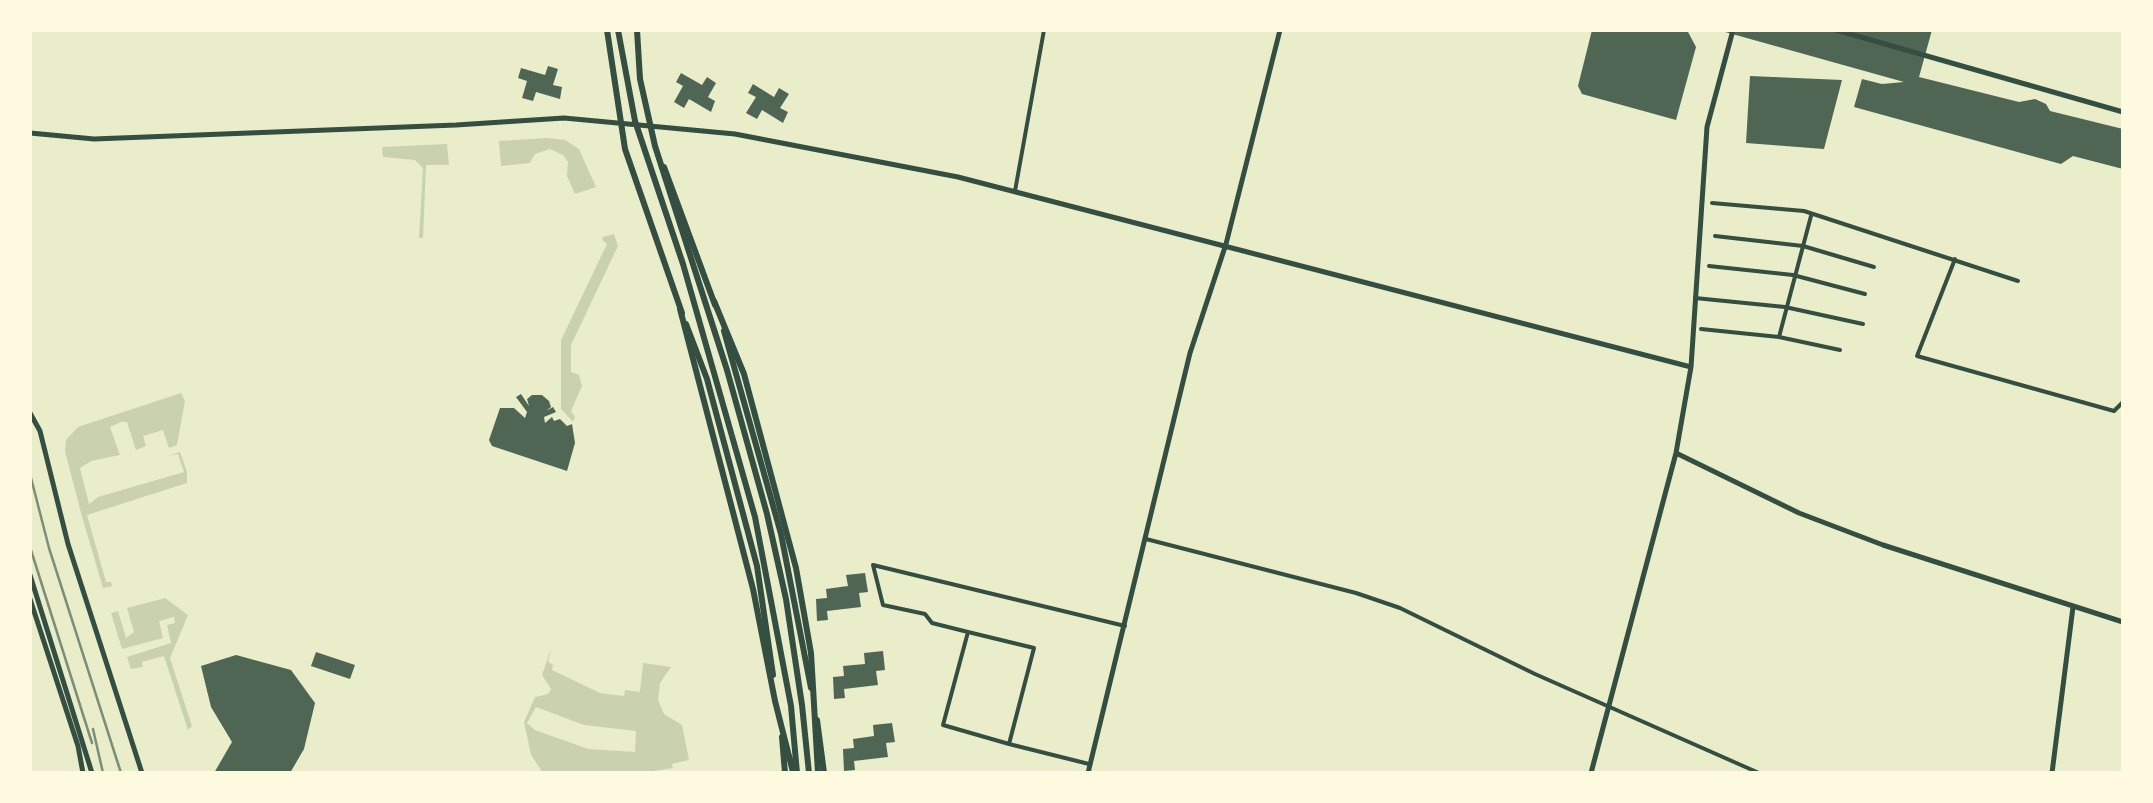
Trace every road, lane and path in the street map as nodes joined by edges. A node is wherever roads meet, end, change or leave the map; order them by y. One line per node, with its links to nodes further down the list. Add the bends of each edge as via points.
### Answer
1 (607, 30): 9 (main road)
2 (618, 30): 52 (main road, via 635,121 755,517 791,706)
3 (638, 30): 10 (main road); 53 (main road, via 655,146 767,514 786,599)
4 (1044, 30): 12 (street)
5 (1280, 30): 16 (street)
6 (1734, 30): 24 (street, via 1707,127)
7 (1836, 30): 8 (street)
8 (2123, 112)
9 (620, 122): 10 (street); 11 (street, via 564,118 94,139); 27 (main road)
10 (649, 124): 12 (street, via 812,146); 25 (main road)
11 (30, 133)
12 (1014, 191): 16 (street)
13 (1712, 203): 14 (street)
14 (1812, 216): 17 (street); 18 (street)
15 (1715, 236): 17 (street)
16 (1226, 244): 32 (street); 38 (street, via 1190,353)
17 (1803, 246): 20 (street); 21 (street)
18 (1954, 259): 22 (street); 33 (street, via 1916,356 2114,411)
19 (1710, 266): 21 (street)
20 (1874, 267)
21 (1794, 275): 23 (street); 26 (street)
22 (2018, 281)
23 (1865, 294)
24 (1694, 298): 26 (street); 32 (street)
25 (714, 300): 54 (main road, via 781,534); 54 (main road, via 744,374 796,568)
26 (1785, 307): 28 (street); 30 (street)
27 (680, 308): 51 (main road, via 707,379 757,566); 52 (main road)
28 (1862, 324)
29 (1701, 329): 30 (street)
30 (1779, 337): 31 (street)
31 (1840, 350)
32 (1691, 367): 37 (street)
33 (2123, 402)
34 (30, 413): 35 (street)
35 (40, 431): 36 (street); 50 (street, via 68,544)
36 (30, 436)
37 (1676, 452): 41 (street, via 1816,519); 45 (street)
38 (1146, 539): 43 (street); 45 (street, via 1400,608)
39 (30, 576): 49 (street)
40 (30, 598): 48 (street)
41 (2073, 607): 42 (street); 58 (street)
42 (2123, 622)
43 (1124, 626): 44 (street, via 872,565 883,605); 47 (street)
44 (968, 632): 46 (street, via 943,725); 46 (street, via 1034,648)
45 (1610, 706): 56 (street); 57 (street)
46 (1009, 744): 47 (street)
47 (1090, 764): 55 (street)
48 (83, 773)
49 (92, 773)
50 (142, 773)
51 (785, 773)
52 (795, 773)
53 (809, 773)
54 (821, 773)
55 (1088, 773)
56 (1592, 773)
57 (1758, 773)
58 (2052, 773)

